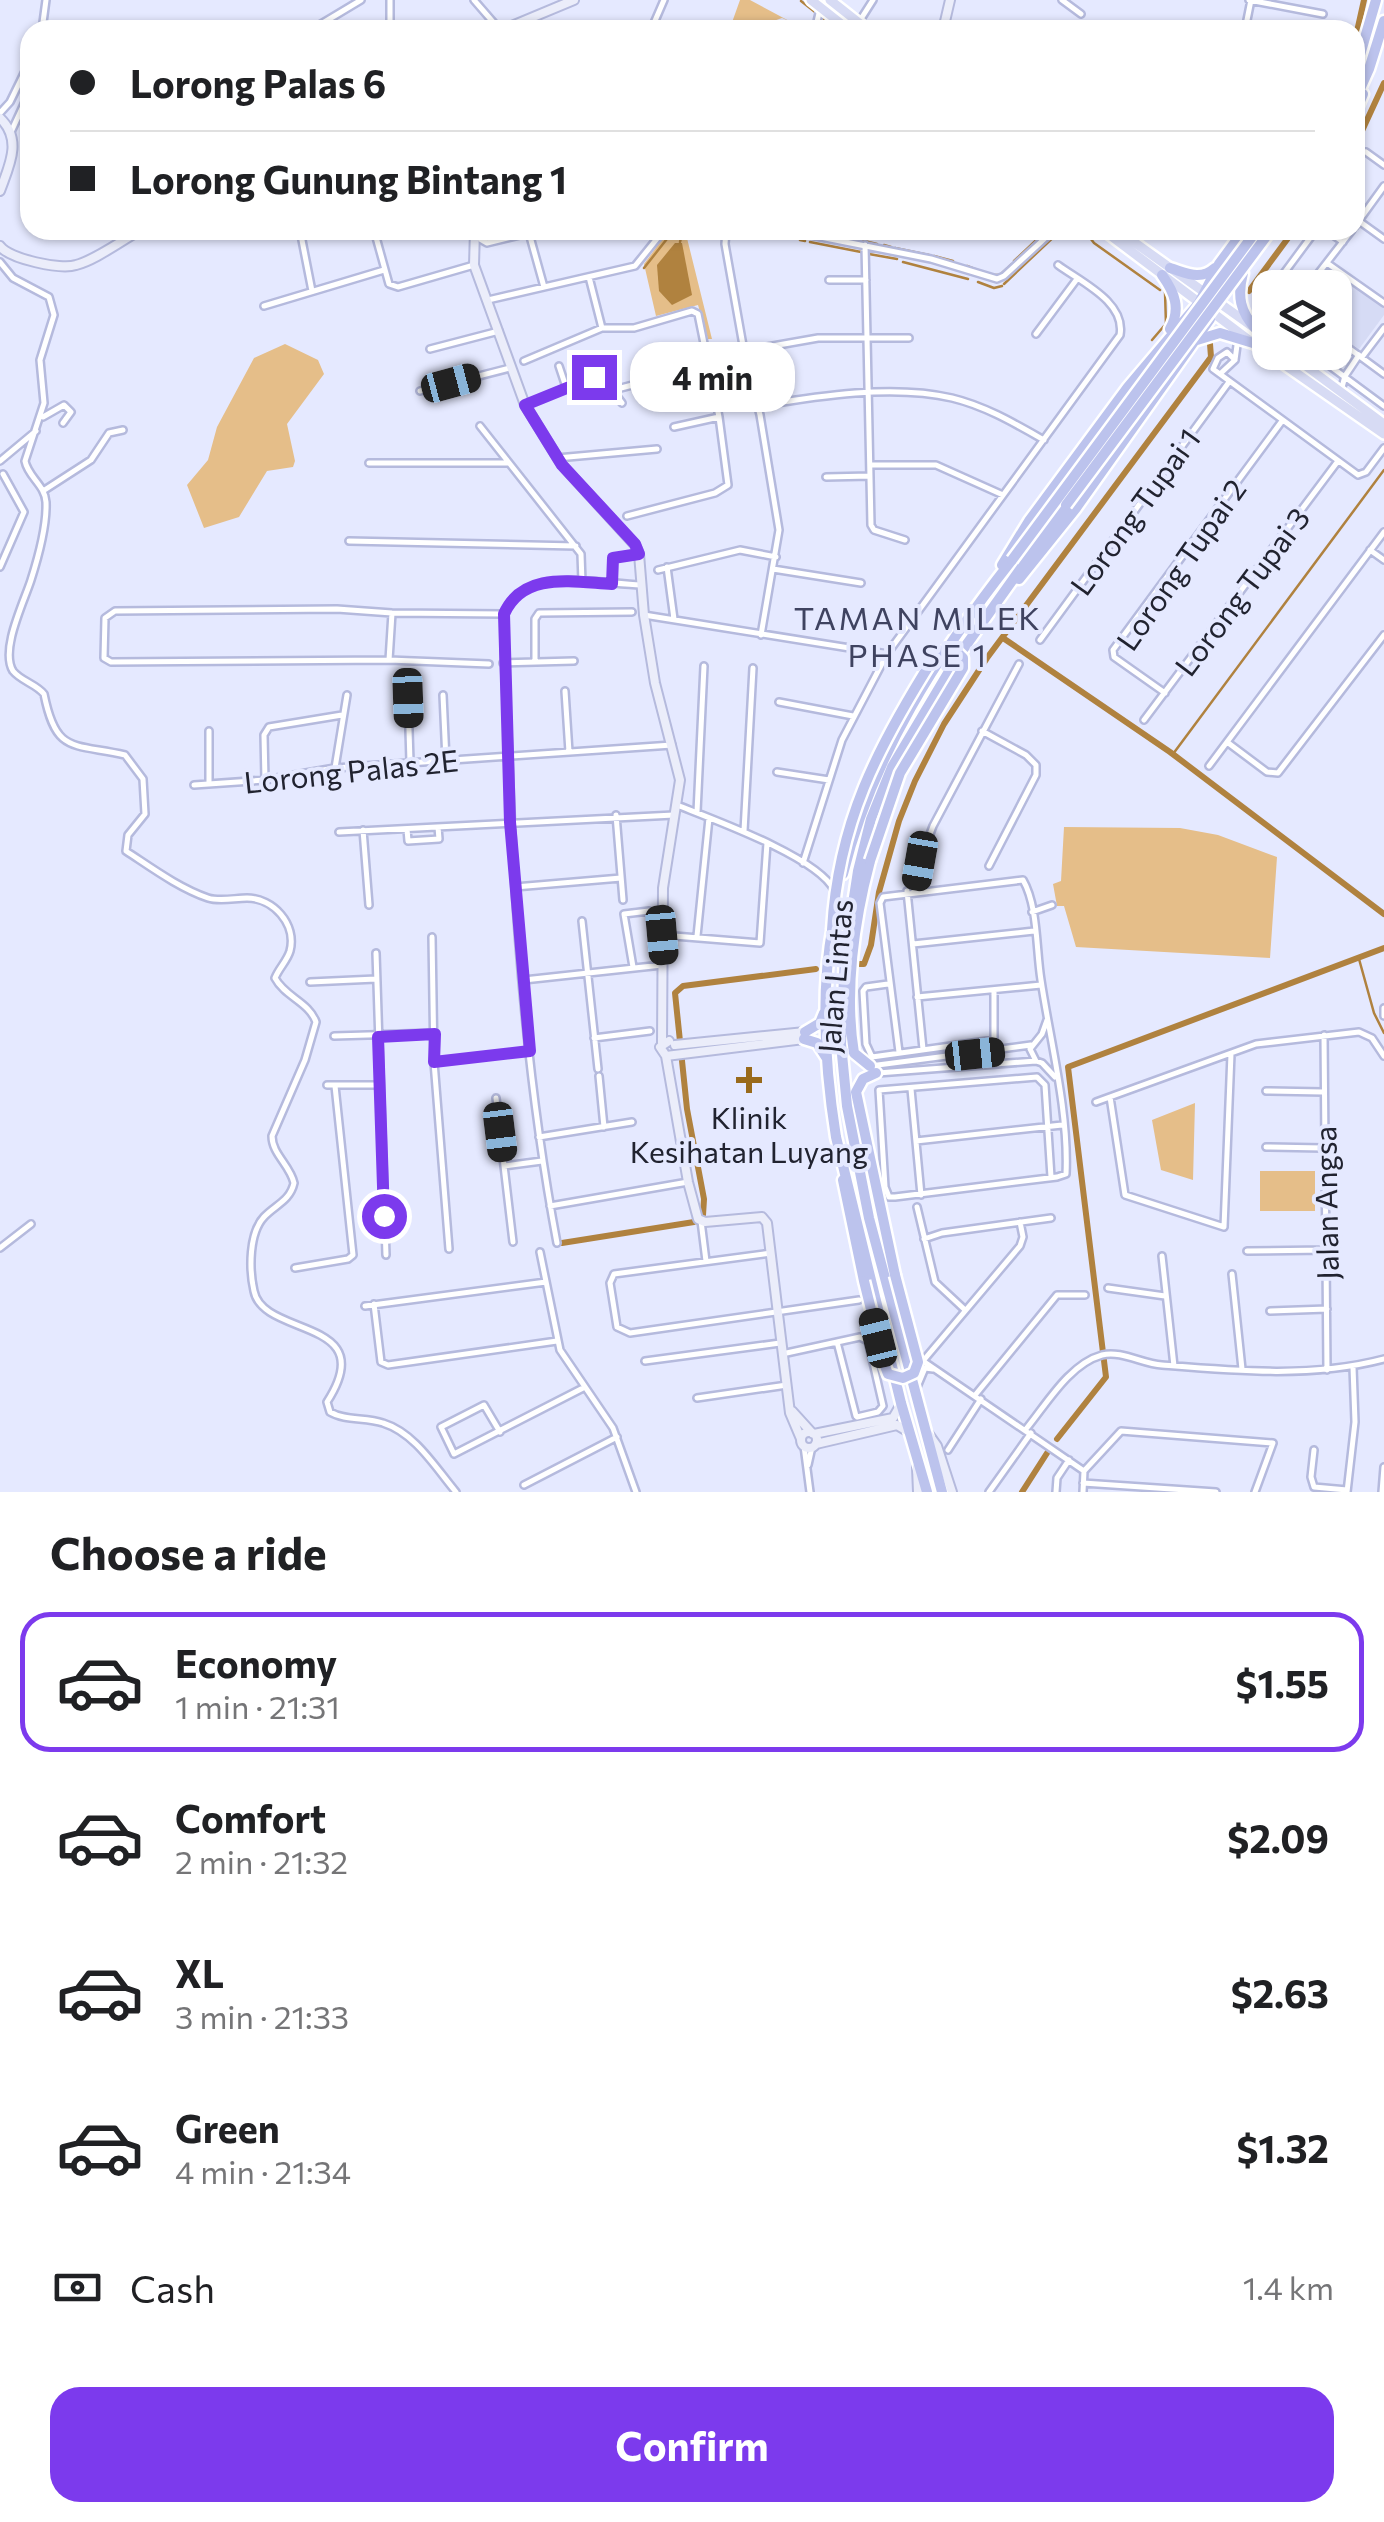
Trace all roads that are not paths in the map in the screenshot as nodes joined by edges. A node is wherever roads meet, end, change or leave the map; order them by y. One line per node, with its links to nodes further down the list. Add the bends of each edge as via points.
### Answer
1 (361, 0): 12 (street)
2 (474, 0): 13 (street)
3 (574, 0): 14 (street)
4 (811, 0): 9 (main road)
5 (830, 0): 17 (main road)
6 (1062, 0): 10 (street)
7 (1250, 0): 11 (street)
8 (1376, 0): 19 (highway)
9 (820, 7): 15 (street); 16 (main road)
10 (1081, 14)
11 (1323, 14)
12 (328, 20)
13 (492, 20)
14 (525, 20)
15 (817, 20)
16 (836, 20)
17 (856, 20)
18 (1384, 21): 22 (highway)
19 (1366, 35): 21 (highway)
20 (1384, 37): 22 (highway)
21 (1365, 38)
22 (1372, 65): 23 (highway); 25 (highway)
23 (1365, 79)
24 (20, 82): 27 (street)
25 (1365, 85)
26 (20, 113): 28 (street)
27 (0, 115): 28 (street)
28 (11, 132): 32 (street, via 12,156)
29 (1366, 152): 30 (street)
30 (1384, 165)
31 (1384, 186): 33 (street)
32 (0, 191)
33 (1365, 212)
34 (122, 240): 53 (street, via 74,266 16,258)
35 (302, 240): 69 (street)
36 (376, 240): 59 (street)
37 (477, 240): 57 (street)
38 (531, 240): 68 (street)
39 (657, 240): 64 (street, via 638,265)
40 (725, 240): 93 (street)
41 (842, 240): 52 (street)
42 (1043, 240): 52 (street, via 997,279)
43 (1118, 240): 62 (main road)
44 (1128, 240): 62 (main road)
45 (1237, 240): 56 (highway, Jalan Lintas)
46 (1250, 240): 155 (highway, Jalan Lintas, bridge)
47 (1266, 240): 160 (highway, Jalan Lintas, bridge)
48 (1267, 240): 63 (highway, Jalan Lintas)
49 (1308, 240): 60 (street)
50 (1339, 240): 51 (street)
51 (1342, 242): 55 (street)
52 (865, 245): 67 (street)
53 (0, 246)
54 (0, 262): 119 (street, via 52,302 40,360)
55 (1327, 263): 61 (street); 72 (street)
56 (1219, 264): 62 (highway, via 1205,276); 63 (highway, via 1220,283); 70 (highway, Jalan Lintas)
57 (474, 265): 59 (street, via 398,287 389,284); 71 (street)
58 (1058, 265): 65 (street)
59 (384, 270): 69 (street)
60 (1285, 270)
61 (1321, 270)
62 (1166, 272): 70 (main road); 74 (main road); 90 (highway, via 1176,314)
63 (1241, 276): 73 (highway, Jalan Lintas); 77 (highway, via 1238,294)
64 (589, 278): 68 (street); 79 (street)
65 (1077, 279): 83 (street); 128 (street, via 1111,304 1122,330)
66 (829, 280): 67 (street)
67 (866, 280): 84 (street)
68 (544, 287): 71 (street)
69 (312, 291): 75 (street)
70 (1206, 293): 73 (main road); 74 (highway, Jalan Lintas)
71 (488, 300): 82 (street)
72 (1384, 302)
73 (1221, 303): 76 (highway, Jalan Lintas); 78 (main road)
74 (1199, 304): 76 (main road); 80 (highway, Jalan Lintas)
75 (264, 306)
76 (1213, 314): 87 (highway, Jalan Lintas); 88 (main road)
77 (1252, 325)
78 (1252, 326)
79 (602, 328): 96 (street); 97 (street, via 626,329 695,311)
80 (1176, 328): 87 (highway, via 1194,326); 90 (highway, Jalan Lintas)
81 (1384, 328): 94 (street)
82 (499, 331): 91 (street); 99 (street)
83 (1036, 334)
84 (868, 336): 85 (street); 93 (street); 112 (street)
85 (909, 338)
86 (1238, 338): 87 (highway, via 1211,334); 89 (highway); 95 (street)
87 (1195, 341): 160 (highway, Jalan Lintas, via 1076,508)
88 (1252, 342)
89 (1252, 343)
90 (1159, 347): 155 (highway, Jalan Lintas, via 1029,522)
91 (430, 349)
92 (1352, 350): 94 (street)
93 (744, 351): 116 (street)
94 (1360, 356): 105 (street); 106 (street)
95 (1235, 360): 104 (street); 104 (street, via 1223,353 1213,368)
96 (524, 361)
97 (708, 365): 109 (street); 118 (street)
98 (559, 366): 108 (street)
99 (512, 367): 110 (street); 115 (street)
100 (1293, 370): 114 (main road)
101 (1310, 370): 111 (main road)
102 (1311, 370): 106 (street, via 1332,380)
103 (1336, 370): 106 (street)
104 (1220, 374): 107 (street)
105 (1384, 374)
106 (1344, 376): 111 (street); 117 (street)
107 (1228, 382): 121 (street); 168 (street, Lorong Tupai 1)
108 (566, 388): 113 (street, via 600,377); 115 (street)
109 (620, 388)
110 (420, 391)
111 (1341, 391): 114 (main road); 122 (main road)
112 (869, 394): 116 (street); 128 (street, via 952,398); 136 (street)
113 (622, 404)
114 (1344, 404): 127 (main road)
115 (525, 405): 131 (street)
116 (758, 406): 149 (street, via 778,530)
117 (1384, 406)
118 (719, 417): 124 (street); 142 (street, via 728,485)
119 (40, 419): 120 (street, via 64,405 71,412); 125 (street)
120 (62, 422)
121 (1282, 422): 133 (street); 179 (street, Lorong Tupai 2, via 1113,650)
122 (1384, 424)
123 (480, 426): 134 (street)
124 (674, 427)
125 (36, 430): 132 (street); 140 (street, via 25,465)
126 (123, 430): 140 (street, via 109,433 91,460)
127 (1384, 434)
128 (1044, 440): 141 (street)
129 (1384, 448): 133 (street, via 1360,476)
130 (657, 450): 131 (street)
131 (557, 458): 148 (street)
132 (0, 461)
133 (1338, 461): 179 (street, Lorong Tupai 3)
134 (509, 462): 135 (street); 146 (street)
135 (369, 464)
136 (870, 465): 138 (street); 141 (street, via 936,465)
137 (3, 474): 151 (street, via 24,512)
138 (870, 476): 139 (street); 145 (street, via 872,528)
139 (826, 477)
140 (43, 491): 359 (street, via 44,524 12,628 12,670 44,694 50,725 63,741 126,755 143,779 145,814 128,835 126,851 211,899 274,904 291,941 276,982 315,1016 306,1060 272,1136 294,1184 256,1228 254,1296 264,1308 319,1334 341,1359 330,1412 401,1430)
141 (1003, 495): 169 (street)
142 (627, 516)
143 (1384, 532): 147 (street)
144 (349, 540): 146 (street)
145 (905, 540)
146 (576, 546): 156 (street)
147 (1370, 550): 150 (street); 189 (street)
148 (639, 554): 158 (street, via 613,558); 159 (street)
149 (776, 556): 152 (street, via 740,550); 153 (street)
150 (1384, 560)
151 (0, 567)
152 (666, 567): 154 (street); 165 (street)
153 (774, 568): 157 (street); 166 (street)
154 (658, 570)
155 (997, 580): 226 (highway, Jalan Lintas, via 898,728 858,822)
156 (582, 582): 158 (street); 163 (street, via 545,581 522,590)
157 (861, 583)
158 (612, 584): 159 (street)
159 (641, 584): 164 (street)
160 (1010, 587): 220 (highway, Jalan Lintas, via 956,658 892,766 871,818)
161 (632, 612): 171 (street, via 539,614)
162 (392, 613): 163 (street); 170 (street); 170 (street, via 106,618 104,658 111,662)
163 (504, 614): 173 (street)
164 (644, 615): 165 (street); 190 (street)
165 (674, 620): 166 (street)
166 (761, 634): 169 (street)
167 (1384, 634): 189 (street, via 1278,773)
168 (1040, 640)
169 (888, 654): 185 (street)
170 (389, 660): 174 (street)
171 (535, 660): 172 (street); 173 (street)
172 (574, 660)
173 (504, 662): 192 (street)
174 (489, 664)
175 (1018, 664): 188 (street)
176 (704, 666): 203 (street)
177 (753, 668): 210 (street)
178 (565, 691): 191 (street)
179 (1165, 693): 186 (street, Lorong Tupai 3)
180 (346, 695): 184 (street)
181 (443, 695): 193 (street)
182 (408, 698): 194 (street)
183 (778, 702): 185 (street)
184 (342, 715): 196 (street); 198 (street, via 269,727)
185 (853, 716): 199 (street)
186 (1144, 720)
187 (209, 731): 200 (street)
188 (982, 731): 215 (street, via 1036,765); 219 (street, via 933,826)
189 (1227, 742): 195 (street)
190 (672, 745): 191 (street, Lorong Palas 2E); 202 (street, via 680,780)
191 (569, 753): 192 (street, Lorong Palas 2E)
192 (508, 756): 193 (street, Lorong Palas 2E); 206 (street)
193 (446, 760): 194 (street, Lorong Palas 2E)
194 (410, 762): 196 (street, Lorong Palas 2E)
195 (1209, 766)
196 (335, 768): 198 (street, Lorong Palas 2E)
197 (777, 772): 199 (street)
198 (265, 780): 200 (street, Lorong Palas 2E)
199 (829, 780): 213 (street)
200 (209, 783): 201 (street, Lorong Palas 2E)
201 (194, 785)
202 (676, 810): 203 (street); 204 (street); 228 (street)
203 (697, 813): 205 (street)
204 (616, 816): 206 (street); 216 (street)
205 (709, 818): 210 (street); 229 (street)
206 (510, 822): 207 (street); 217 (street)
207 (438, 827): 208 (street); 208 (street, via 439,838 408,841)
208 (407, 828): 209 (street)
209 (363, 830): 211 (street); 222 (street)
210 (744, 831): 212 (street)
211 (340, 832)
212 (767, 844): 213 (street); 229 (street, via 760,943)
213 (803, 862): 218 (street)
214 (868, 865): 218 (highway, bridge, via 900,773 962,668 954,649 938,652 895,720 850,823); 220 (highway); 267 (highway, via 852,1013 854,1053)
215 (989, 866)
216 (621, 878): 217 (street); 221 (street)
217 (515, 887): 237 (street)
218 (834, 890): 226 (highway, bridge)
219 (910, 891): 224 (street, via 1020,878); 231 (street); 239 (street, via 880,903)
220 (854, 896): 241 (highway, Jalan Lintas)
221 (622, 900)
222 (369, 905)
223 (1052, 906): 224 (street)
224 (1032, 912): 227 (street)
225 (582, 921): 235 (street)
226 (832, 930): 244 (highway, Jalan Lintas)
227 (1034, 930): 231 (street); 240 (street)
228 (662, 935): 229 (street); 233 (street)
229 (698, 936)
230 (432, 938): 249 (street)
231 (912, 944): 243 (street)
232 (376, 953): 236 (street)
233 (661, 965): 234 (street); 234 (street, via 649,911 624,914); 256 (street, via 664,1026)
234 (632, 968): 235 (street)
235 (587, 973): 237 (street); 254 (street)
236 (376, 978): 238 (street); 253 (street)
237 (522, 980): 259 (street)
238 (310, 982)
239 (888, 984): 260 (street); 260 (street, via 863,991 866,1044 872,1057)
240 (1041, 985): 242 (street); 247 (street)
241 (843, 986): 267 (highway, via 849,1052); 276 (highway, Jalan Lintas)
242 (994, 990): 243 (street); 258 (street, via 994,1040)
243 (918, 997): 258 (street)
244 (826, 999): 250 (highway, via 820,1024); 264 (highway, Jalan Lintas)
245 (1384, 1008): 246 (street)
246 (1384, 1016)
247 (1048, 1017): 255 (street); 257 (street)
248 (650, 1031): 254 (street)
249 (435, 1034): 253 (street); 265 (street)
250 (805, 1035): 256 (street); 256 (street, via 700,1052); 264 (highway)
251 (1324, 1035): 261 (street); 262 (street, via 1366,1034); 272 (street, Jalan Angsa)
252 (334, 1036): 253 (street)
253 (378, 1037): 269 (street)
254 (594, 1038): 281 (street)
255 (1034, 1043): 257 (street, via 1048,1040); 266 (street, via 1030,1052); 267 (street)
256 (676, 1048): 291 (street)
257 (1054, 1048): 263 (street)
258 (923, 1049): 260 (street)
259 (530, 1051): 265 (street); 282 (street)
260 (898, 1052)
261 (1231, 1054): 273 (street); 273 (street, via 1222,1228 1124,1195)
262 (1384, 1056)
263 (1052, 1057): 266 (street); 268 (street)
264 (826, 1058): 288 (highway, Jalan Lintas)
265 (434, 1062): 303 (street)
266 (1039, 1062): 267 (street); 268 (street)
267 (874, 1070): 276 (highway, via 855,1077); 290 (highway, via 856,1092)
268 (1057, 1080): 279 (street)
269 (378, 1086): 308 (street); 311 (street, via 331,1085 353,1255)
270 (912, 1089): 280 (street, via 1040,1078); 283 (street); 292 (street, via 877,1092 885,1186 892,1198)
271 (1266, 1091): 272 (street)
272 (1324, 1092): 285 (street, Jalan Angsa)
273 (1110, 1097): 275 (street)
274 (496, 1098): 287 (street)
275 (1096, 1102)
276 (847, 1106): 278 (highway, Jalan Lintas)
277 (632, 1122): 281 (street)
278 (851, 1123): 290 (highway); 327 (highway, Jalan Lintas)
279 (1062, 1124): 280 (street); 289 (street, via 1066,1174)
280 (1048, 1126): 283 (street); 289 (street)
281 (604, 1127): 282 (street)
282 (540, 1137): 286 (street)
283 (916, 1141): 292 (street)
284 (1266, 1148): 285 (street)
285 (1324, 1148): 304 (street, Jalan Angsa)
286 (542, 1161): 287 (street); 293 (street)
287 (504, 1166): 300 (street)
288 (844, 1169): 290 (highway, bridge, via 885,1366 894,1377 908,1377 918,1362); 342 (highway, Jalan Lintas)
289 (1050, 1177): 292 (street)
290 (872, 1180)
291 (688, 1182): 293 (street); 296 (street)
292 (921, 1195)
293 (550, 1206): 301 (street)
294 (917, 1207): 299 (street)
295 (1051, 1218): 297 (street)
296 (701, 1222): 307 (street, via 762,1217); 310 (street)
297 (1020, 1222): 299 (street); 321 (street, via 1020,1246)
298 (31, 1224): 302 (street)
299 (924, 1239): 321 (street, via 935,1282)
300 (514, 1242)
301 (557, 1243)
302 (0, 1248)
303 (449, 1249)
304 (1326, 1250): 305 (street); 320 (street, Jalan Angsa)
305 (1247, 1251)
306 (540, 1252): 313 (street)
307 (771, 1253): 310 (street); 323 (street)
308 (386, 1255)
309 (1162, 1256): 316 (street)
310 (706, 1261): 323 (street, via 614,1274 618,1330)
311 (295, 1268)
312 (1232, 1274): 335 (street)
313 (546, 1282): 318 (street); 324 (street)
314 (1108, 1288): 316 (street)
315 (1085, 1296): 340 (street, via 1058,1294)
316 (1166, 1296): 332 (street)
317 (859, 1300): 323 (street)
318 (374, 1304): 319 (street); 324 (street, via 382,1362 388,1365)
319 (365, 1306)
320 (1327, 1309): 322 (street); 336 (street, Jalan Angsa)
321 (965, 1310): 330 (street)
322 (1270, 1311)
323 (779, 1312): 325 (street)
324 (558, 1341): 338 (street)
325 (781, 1342): 328 (street); 331 (street)
326 (838, 1342): 328 (street); 343 (street); 343 (street, via 860,1337 869,1343 883,1406)
327 (904, 1351): 330 (street); 339 (highway, Jalan Lintas)
328 (782, 1354): 337 (street)
329 (1384, 1359): 333 (street)
330 (924, 1360): 334 (street)
331 (644, 1361)
332 (1174, 1366): 335 (street); 345 (street, via 1103,1355 1072,1374)
333 (1354, 1367): 336 (street); 358 (street)
334 (936, 1368): 339 (street, via 920,1374); 340 (street)
335 (1242, 1370): 336 (street)
336 (1328, 1370)
337 (786, 1385): 341 (street); 349 (street)
338 (585, 1387): 346 (street); 348 (street)
339 (917, 1395): 344 (highway, Jalan Lintas)
340 (978, 1397): 345 (street); 350 (street)
341 (698, 1398)
342 (901, 1404): 343 (street, via 892,1418); 347 (highway, Jalan Lintas)
343 (858, 1422): 349 (street)
344 (925, 1429): 362 (highway, Jalan Lintas); 363 (street, Jalan Lintas)
345 (1028, 1431): 352 (street); 364 (street)
346 (500, 1432): 346 (street, via 454,1454 441,1427 482,1406)
347 (910, 1432): 349 (street, via 897,1425); 357 (highway, Jalan Lintas)
348 (617, 1437): 356 (street); 360 (street)
349 (810, 1441): 361 (street)
350 (948, 1450)
351 (1314, 1450): 358 (street, via 1314,1487)
352 (1070, 1460): 354 (street); 365 (street, via 1056,1478)
353 (1384, 1467): 369 (street)
354 (1084, 1470): 355 (street); 368 (street, via 1120,1431 1270,1442)
355 (1083, 1483): 366 (street); 367 (street)
356 (524, 1485)
357 (923, 1490)
358 (1347, 1491)
359 (456, 1492)
360 (636, 1492)
361 (810, 1492)
362 (942, 1492)
363 (952, 1492)
364 (989, 1492)
365 (1056, 1492)
366 (1083, 1492)
367 (1216, 1492)
368 (1255, 1492)
369 (1382, 1492)

